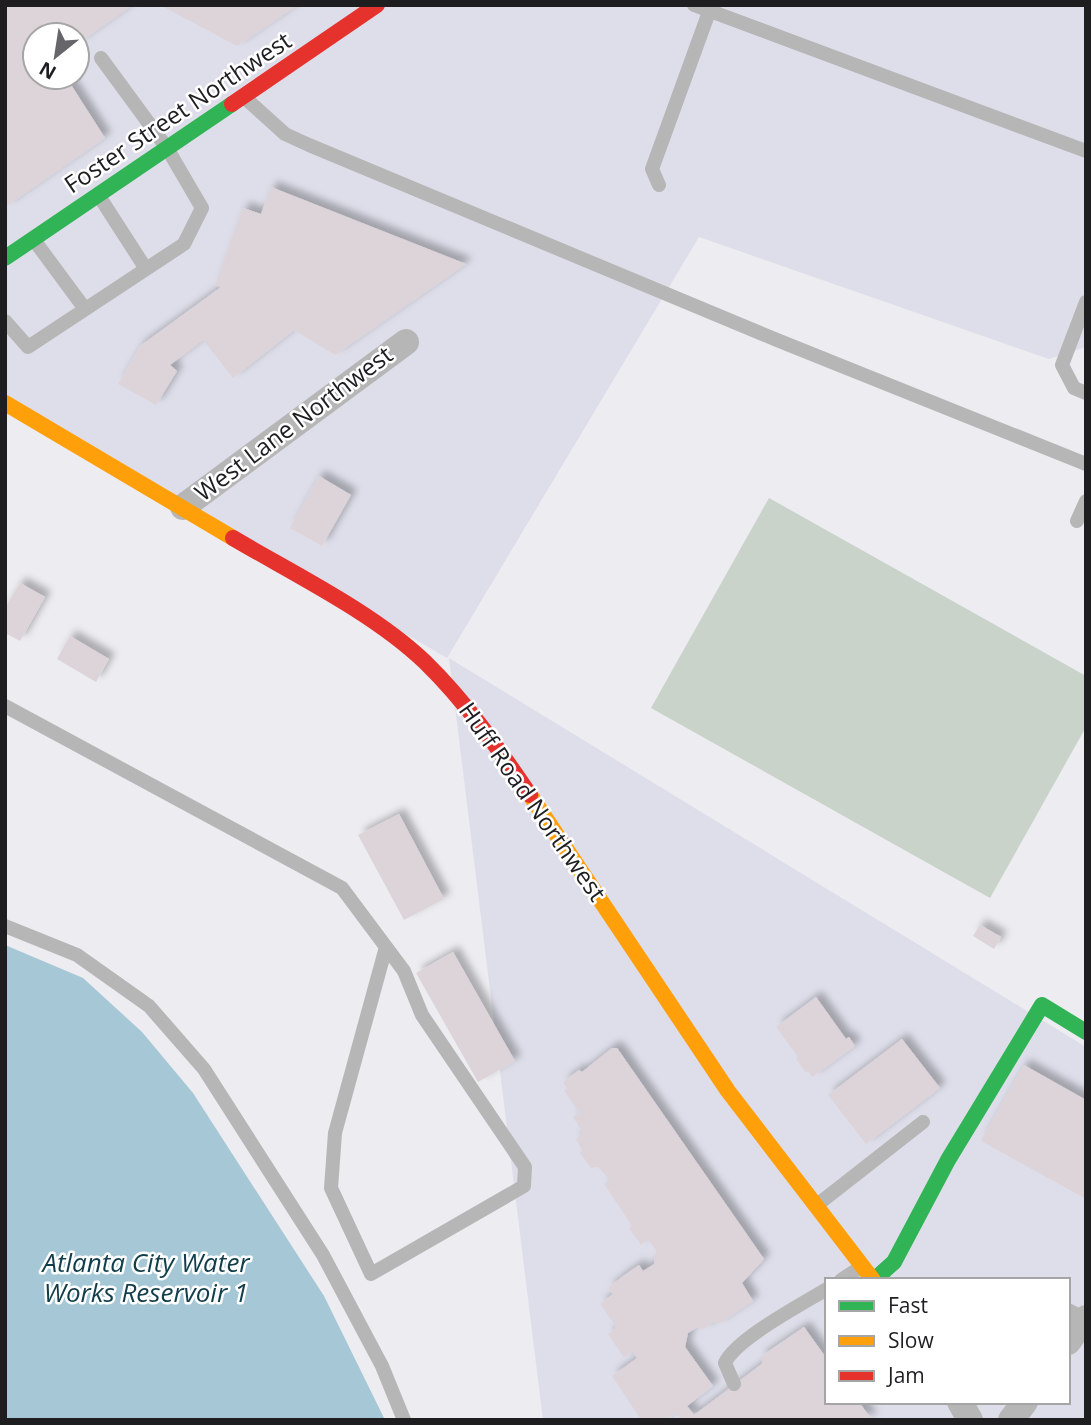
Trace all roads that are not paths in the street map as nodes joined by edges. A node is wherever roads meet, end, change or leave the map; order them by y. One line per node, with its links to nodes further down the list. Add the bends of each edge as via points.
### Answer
1 (377, 5): 5 (street, Foster Street Northwest)
2 (694, 5): 3 (lane)
3 (709, 12): 7 (lane); 8 (lane, via 652,169)
4 (101, 58): 6 (lane)
5 (243, 97): 6 (street, Foster Street Northwest); 19 (lane, via 285,134 309,145)
6 (167, 148): 9 (street, Foster Street Northwest); 12 (lane, via 202,208 184,244)
7 (1086, 151)
8 (659, 185)
9 (98, 195): 10 (street, Foster Street Northwest); 12 (lane)
10 (33, 239): 11 (street, Foster Street Northwest); 14 (lane)
11 (5, 258)
12 (146, 269): 14 (lane)
13 (1086, 302): 17 (lane, via 1062,365 1074,388)
14 (85, 309): 15 (lane, via 28,347)
15 (5, 321)
16 (406, 342): 21 (street, West Lane Northwest)
17 (1086, 393)
18 (5, 403): 21 (street, Huff Road Northwest)
19 (1086, 464)
20 (1086, 501): 22 (lane)
21 (183, 507): 28 (street, Huff Road Northwest, via 375,622 423,660 464,703 728,1091)
22 (1077, 521)
23 (5, 706): 25 (lane, via 342,888)
24 (5, 926): 39 (lane, via 76,955 149,1006 204,1069 323,1255 382,1366)
25 (386, 947): 25 (lane, via 404,971 422,1015 525,1167 524,1186 371,1274 331,1188 335,1133)
26 (1082, 1030): 32 (street, via 1042,1005 948,1160 894,1262)
27 (923, 1122): 28 (lane)
28 (816, 1206): 29 (street, Huff Road Northwest)
29 (862, 1266): 30 (lane); 31 (street, Huff Road Northwest)
30 (844, 1278)
31 (871, 1278)
32 (875, 1278)
33 (825, 1290): 36 (lane, via 729,1355 725,1363)
34 (1085, 1318): 35 (street)
35 (1070, 1339)
36 (734, 1384)
37 (961, 1404): 40 (street)
38 (1023, 1404): 41 (street)
39 (404, 1420)
40 (970, 1420)
41 (1011, 1420)

